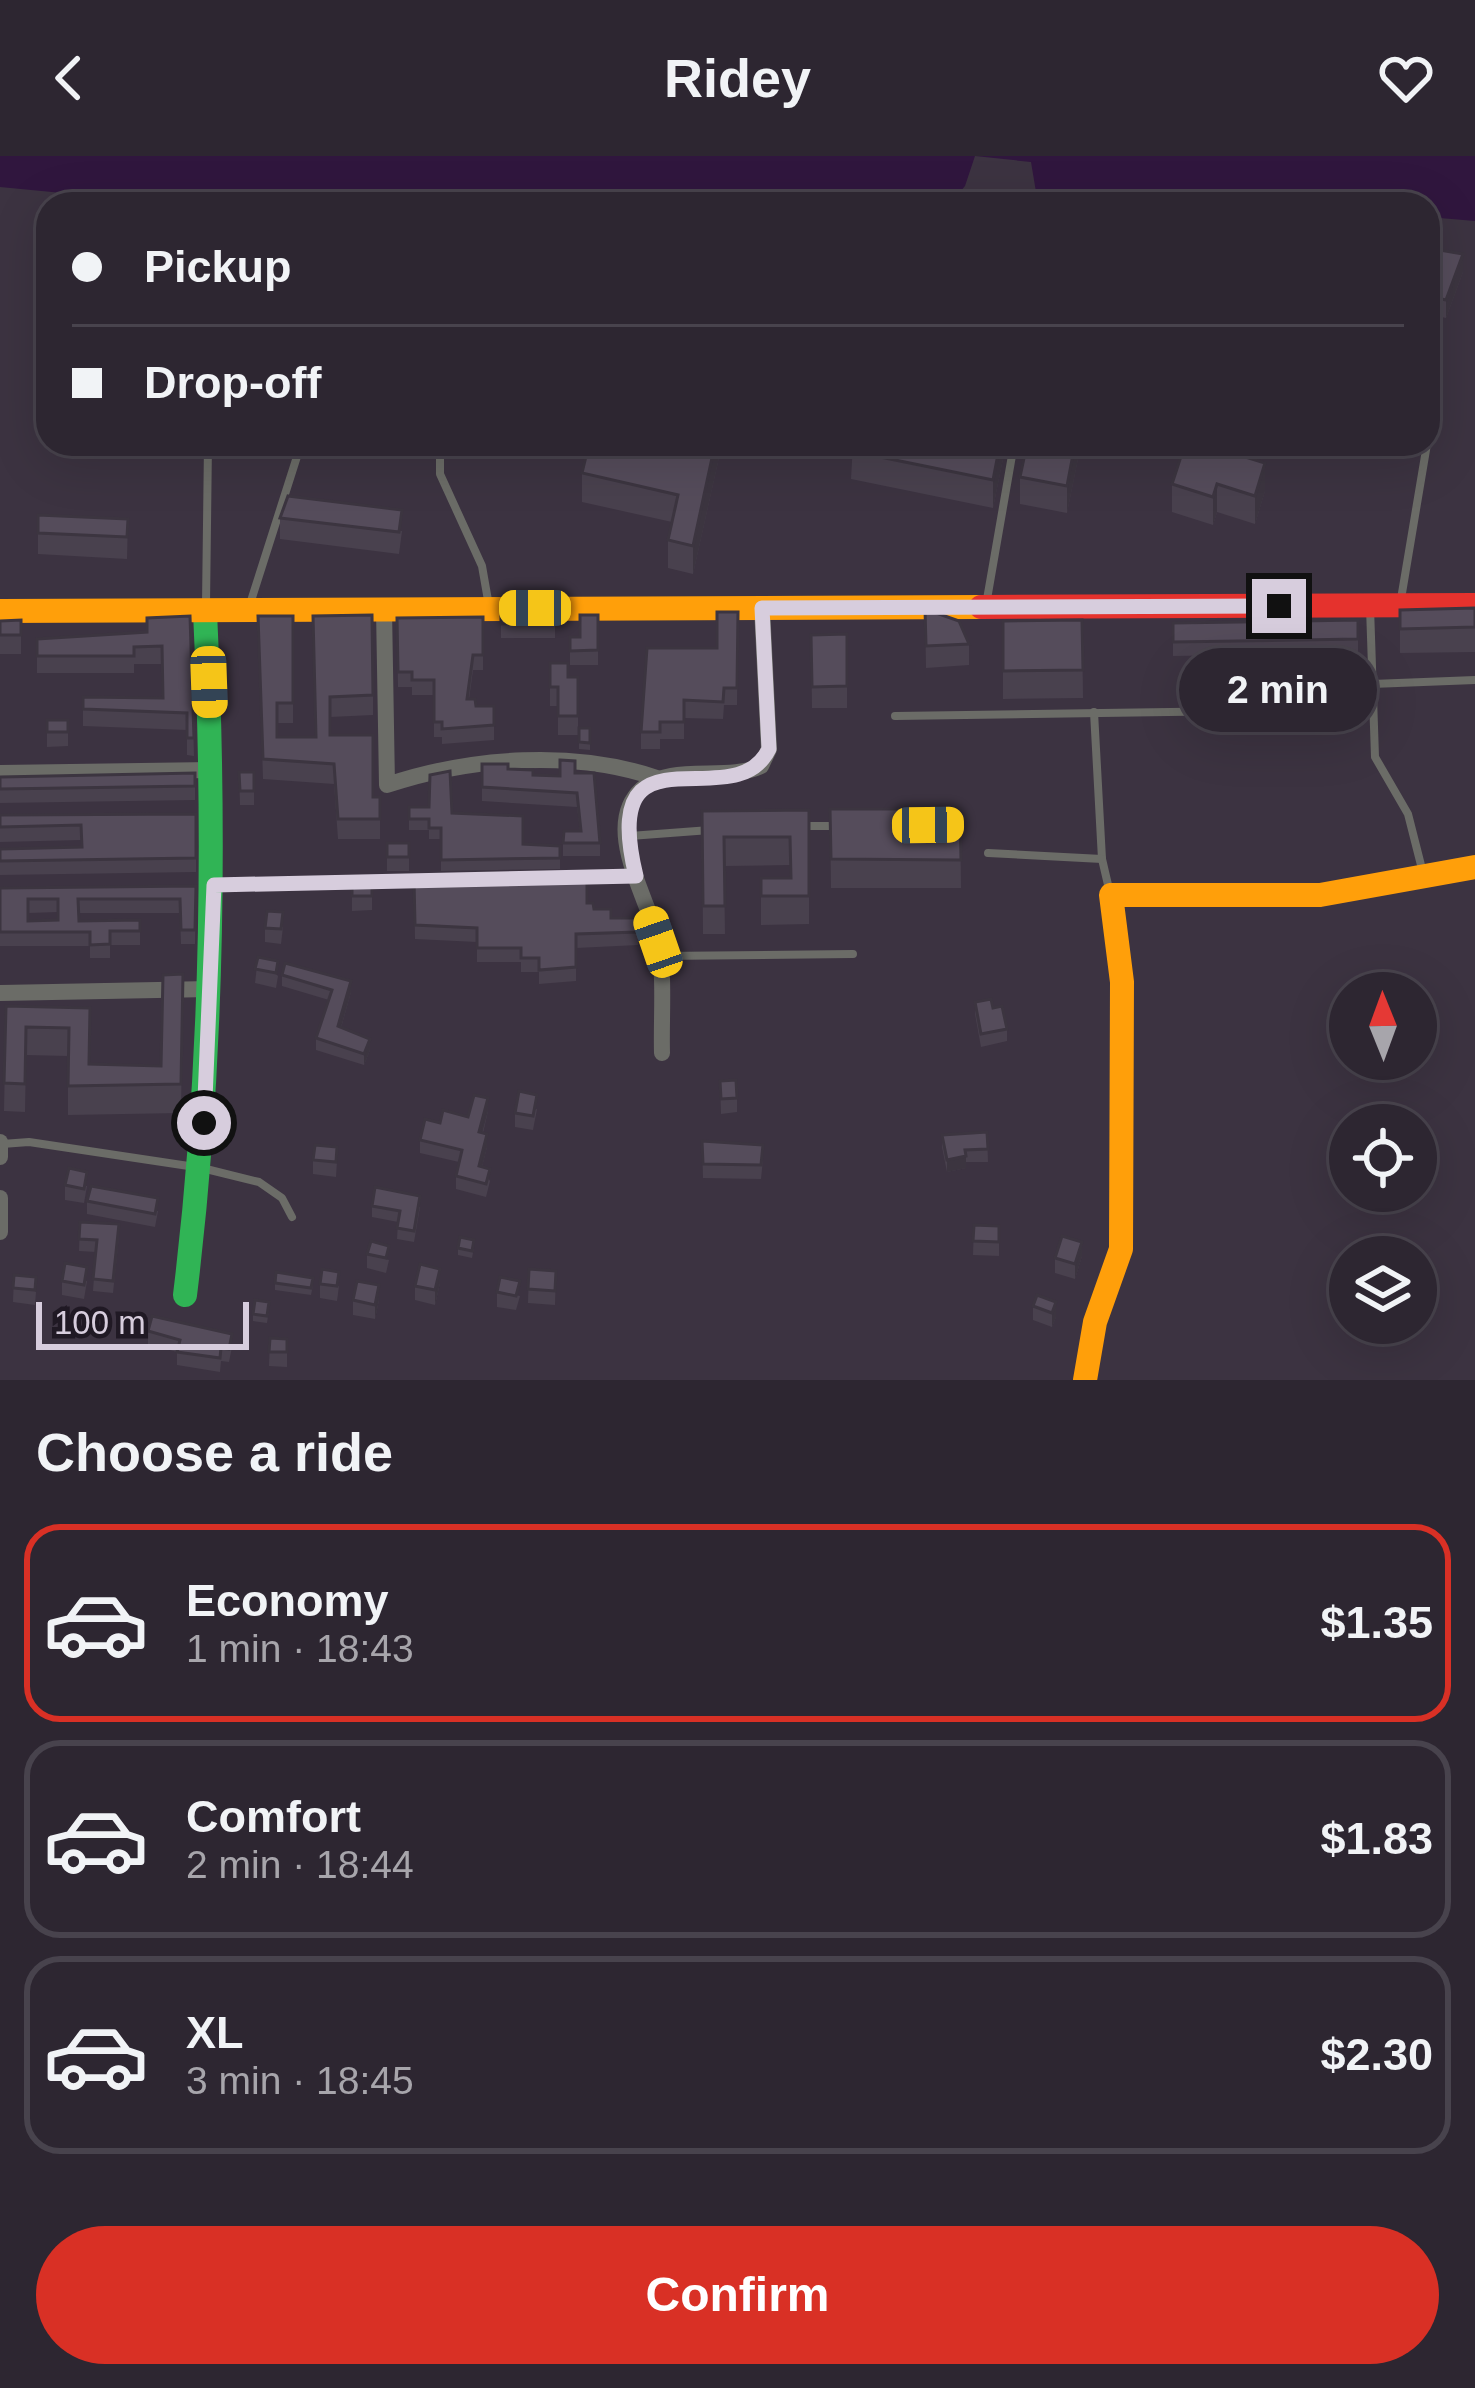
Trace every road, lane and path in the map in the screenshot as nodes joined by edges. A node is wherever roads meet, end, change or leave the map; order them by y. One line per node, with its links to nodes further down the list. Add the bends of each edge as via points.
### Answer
1 (208, 456): 15 (lane)
2 (297, 456): 14 (lane)
3 (440, 456): 10 (lane)
4 (1012, 456): 9 (lane)
5 (1424, 456): 8 (lane)
6 (1370, 605): 8 (street); 9 (street); 17 (lane)
7 (1475, 605): 8 (street)
8 (1400, 606)
9 (986, 607): 11 (street)
10 (490, 608): 11 (street); 12 (street)
11 (762, 608): 23 (street, via 769,749 760,766)
12 (384, 609): 14 (street); 23 (street, via 387,785 524,760)
13 (0, 610): 15 (street)
14 (248, 611): 15 (street)
15 (205, 612): 21 (street)
16 (1475, 680): 17 (lane)
17 (1372, 684): 18 (lane)
18 (1373, 709): 19 (lane); 32 (lane, via 1375,757 1408,814)
19 (1094, 712): 20 (lane); 29 (lane)
20 (896, 716)
21 (211, 770): 22 (street); 35 (street)
22 (0, 773)
23 (660, 779): 27 (street, via 641,789)
24 (848, 826): 25 (lane)
25 (780, 827)
26 (713, 830): 27 (lane)
27 (626, 836): 31 (street)
28 (988, 853): 29 (lane)
29 (1102, 859): 36 (lane)
30 (1475, 867): 32 (street)
31 (636, 876): 34 (lane); 38 (street)
32 (1424, 877): 36 (street, via 1320,895)
33 (448, 880): 35 (lane)
34 (472, 880)
35 (214, 885): 39 (street)
36 (1111, 895): 49 (street, via 1122,982 1120,1249)
37 (853, 954): 38 (lane)
38 (659, 956): 41 (street)
39 (210, 989): 40 (street); 44 (street)
40 (0, 993)
41 (662, 1053)
42 (0, 1143): 43 (street); 44 (lane)
43 (0, 1157)
44 (202, 1168): 46 (lane, via 273,1190); 48 (street)
45 (0, 1198): 47 (street)
46 (292, 1216)
47 (0, 1232)
48 (185, 1295)
49 (1084, 1380)

